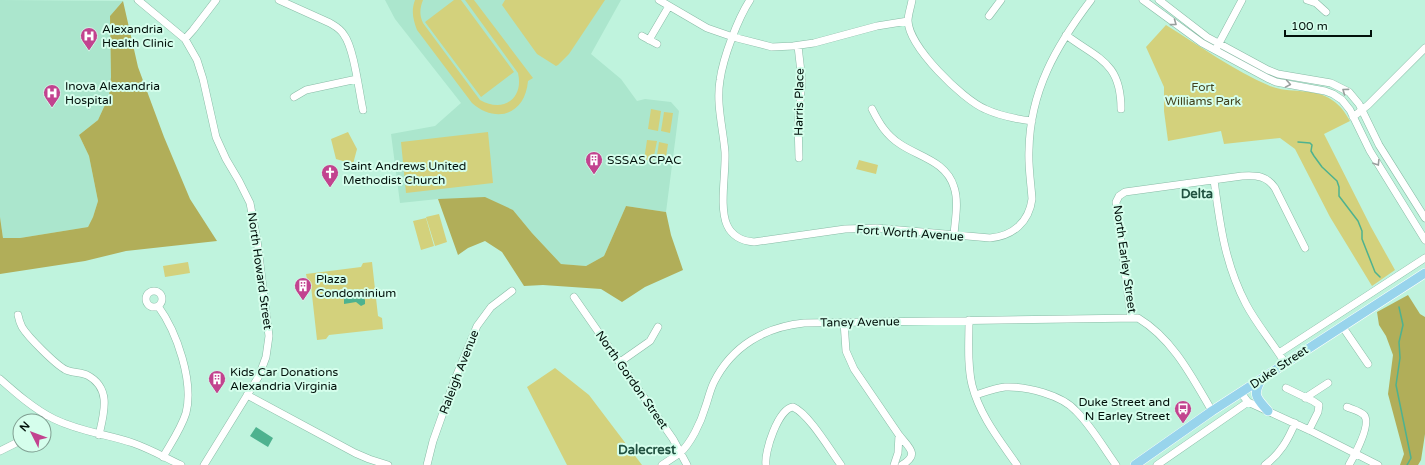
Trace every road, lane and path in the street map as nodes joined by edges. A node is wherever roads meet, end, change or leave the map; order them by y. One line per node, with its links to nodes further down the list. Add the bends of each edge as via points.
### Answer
1 (138, 0): 22 (street, North Howard Street)
2 (216, 0): 22 (street)
3 (279, 0): 29 (street, via 330,23 341,31 349,45)
4 (659, 0): 14 (street)
5 (750, 0): 21 (street, Fort Worth Avenue)
6 (912, 0): 18 (street)
7 (1001, 0): 17 (street)
8 (1091, 0): 19 (street, Fort Worth Avenue)
9 (1159, 0): 15 (street)
10 (1167, 0): 15 (street)
11 (1242, 0): 25 (street)
12 (1307, 0): 16 (street, via 1316,3)
13 (1147, 1): 28 (street, one-way to 28)
14 (669, 6): 21 (street, via 693,21); 23 (street)
15 (1170, 10): 25 (street)
16 (1326, 12)
17 (989, 16)
18 (908, 21): 26 (street); 36 (street, via 912,36 918,45 968,99 994,113)
19 (1066, 35): 32 (street, via 1108,65 1118,81); 36 (street, Fort Worth Avenue, via 1046,71 1036,98)
20 (642, 36): 23 (street)
21 (733, 37): 26 (street, via 765,46); 40 (street, Fort Worth Avenue, via 722,70 719,98 725,154 725,220 732,234 745,241 754,242 860,228)
22 (185, 39): 65 (street, North Howard Street, via 203,79 218,144 244,189 252,210 269,336 264,364)
23 (649, 40): 24 (street)
24 (657, 44)
25 (1219, 44): 28 (street); 34 (street, one-way to 25, via 1349,92 1340,87 1331,83 1278,74)
26 (798, 46): 37 (street, Harris Place, via 802,81 798,122)
27 (1425, 48): 34 (street)
28 (1215, 51): 35 (street, one-way to 35, via 1276,82 1333,94 1342,100)
29 (357, 79): 30 (street, via 306,90); 33 (street)
30 (294, 97)
31 (872, 108): 40 (street, via 883,129 895,140 931,160 949,178 956,196)
32 (1121, 109)
33 (363, 110)
34 (1362, 110): 35 (street); 39 (street, via 1379,145)
35 (1354, 117): 41 (street, one-way to 41, via 1370,151)
36 (1032, 121): 40 (street, Fort Worth Avenue, via 1029,152 1032,199 1030,211 1023,223 1009,233 997,237)
37 (799, 158)
38 (1214, 180): 42 (street, via 1250,175 1270,181); 51 (street, North Earley Street, via 1129,191 1117,198 1116,207); 56 (street, via 1223,243 1234,277 1247,306)
39 (1425, 218)
40 (954, 236)
41 (1425, 240)
42 (1305, 248)
43 (1425, 258): 46 (street)
44 (1425, 272): 48 (main road, Duke Street)
45 (512, 291): 86 (street, Raleigh Avenue, via 491,307 477,326 455,379)
46 (1372, 292): 48 (street); 56 (street)
47 (574, 297): 57 (street, North Gordon Street)
48 (1379, 302): 54 (main road, Duke Street)
49 (158, 306): 82 (street, via 174,335 189,393 183,420)
50 (18, 316): 76 (street, via 26,333 56,363 68,370 86,374 98,384 105,405)
51 (1131, 318): 52 (street, Taney Avenue); 70 (street, North Earley Street, via 1141,320 1178,354)
52 (969, 320): 53 (street, Taney Avenue); 66 (street, via 971,374)
53 (844, 322): 77 (street, via 846,351 854,369); 80 (street, Taney Avenue, via 787,325 765,332 742,346 729,359 713,383 700,423)
54 (1342, 326): 58 (main road, Duke Street); 59 (street)
55 (658, 327): 57 (street, via 650,341)
56 (1279, 353): 58 (street)
57 (620, 362): 80 (street, North Gordon Street)
58 (1285, 363): 61 (main road, Duke Street)
59 (1368, 364)
60 (0, 379): 72 (street)
61 (1262, 379): 64 (main road, Duke Street); 71 (main road, via 1256,389 1256,395)
62 (1328, 383): 67 (street)
63 (1286, 388): 67 (street)
64 (1241, 393): 68 (street); 70 (main road, Duke Street)
65 (247, 395): 84 (street, North Howard Street); 85 (street, via 355,453)
66 (976, 395): 93 (street, via 989,425); 94 (street, via 1007,387 1034,390 1059,399 1077,411)
67 (1305, 398): 75 (street, via 1319,405)
68 (1248, 402): 71 (street); 96 (street)
69 (1347, 407): 81 (street, via 1365,417 1365,432)
70 (1212, 411): 95 (main road, Duke Street)
71 (1268, 411): 74 (street)
72 (43, 413)
73 (52, 418): 76 (street)
74 (1296, 423): 75 (street); 97 (street, via 1279,454)
75 (1309, 430): 81 (street)
76 (99, 435): 82 (street, via 134,444)
77 (899, 435): 91 (street); 92 (street, via 912,452 910,460)
78 (12, 445): 79 (street)
79 (0, 451)
80 (681, 452): 87 (street, Taney Avenue); 88 (street, North Gordon Street)
81 (1355, 454): 98 (street); 99 (street)
82 (163, 457): 83 (street)
83 (181, 465)
84 (204, 465)
85 (388, 465)
86 (427, 465)
87 (662, 465)
88 (687, 465)
89 (766, 465): 90 (street, via 765,459 777,424 782,414 793,407 806,417)
90 (841, 465)
91 (894, 465)
92 (902, 465)
93 (1017, 465)
94 (1116, 465)
95 (1135, 465)
96 (1157, 465)
97 (1265, 465)
98 (1349, 465)
99 (1378, 465)

